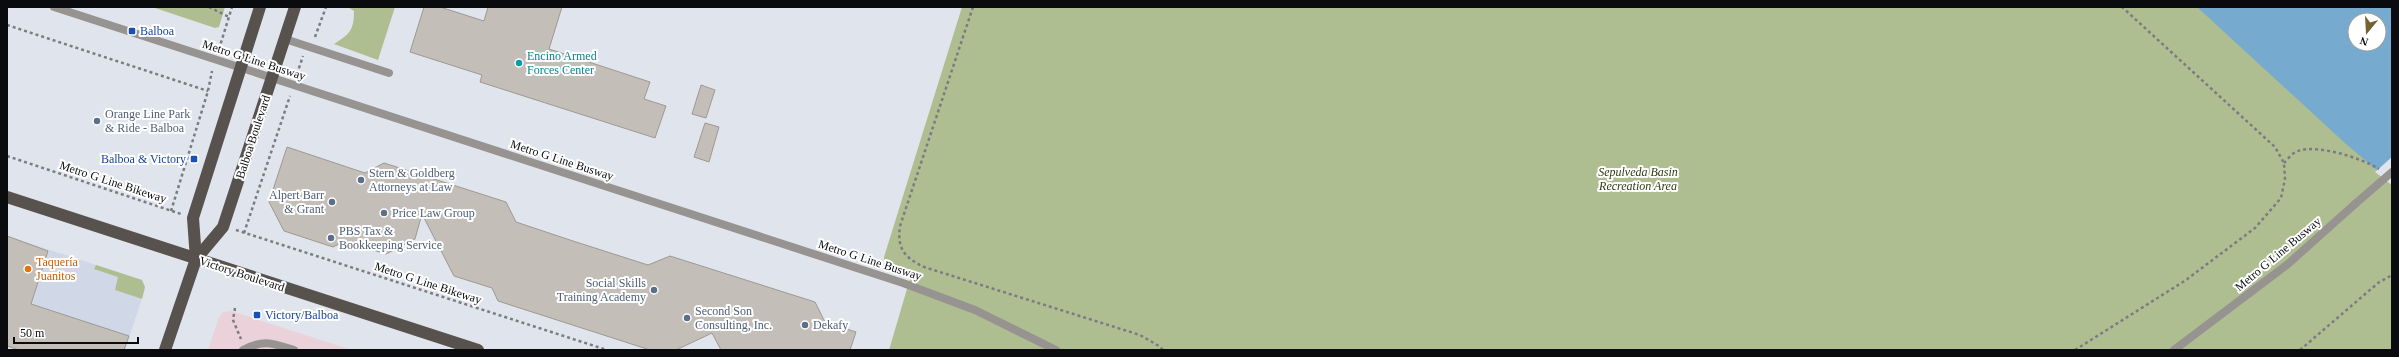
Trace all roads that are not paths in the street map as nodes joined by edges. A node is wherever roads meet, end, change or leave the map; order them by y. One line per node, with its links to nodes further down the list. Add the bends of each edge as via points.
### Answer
1 (54, 7): 5 (lane, Metro G Line Busway)
2 (260, 7): 5 (main road, Balboa Boulevard)
3 (295, 7): 4 (main road, Balboa Boulevard)
4 (285, 39): 6 (lane); 7 (main road, Balboa Boulevard)
5 (241, 68): 7 (lane, Metro G Line Busway); 10 (main road, Balboa Boulevard, via 193,218)
6 (389, 73)
7 (272, 78): 10 (main road, Balboa Boulevard, via 223,227); 15 (lane, Metro G Line Busway, via 903,283 975,310)
8 (2389, 173): 16 (lane, Metro G Line Busway, bridge, via 2288,264)
9 (7, 197): 10 (main road, Victory Boulevard)
10 (196, 259): 12 (main road, Balboa Boulevard); 14 (main road, Victory Boulevard)
11 (244, 349): 13 (lane, via 256,343 270,342)
12 (165, 350)
13 (294, 350)
14 (478, 350)
15 (1056, 350)
16 (2174, 350)

